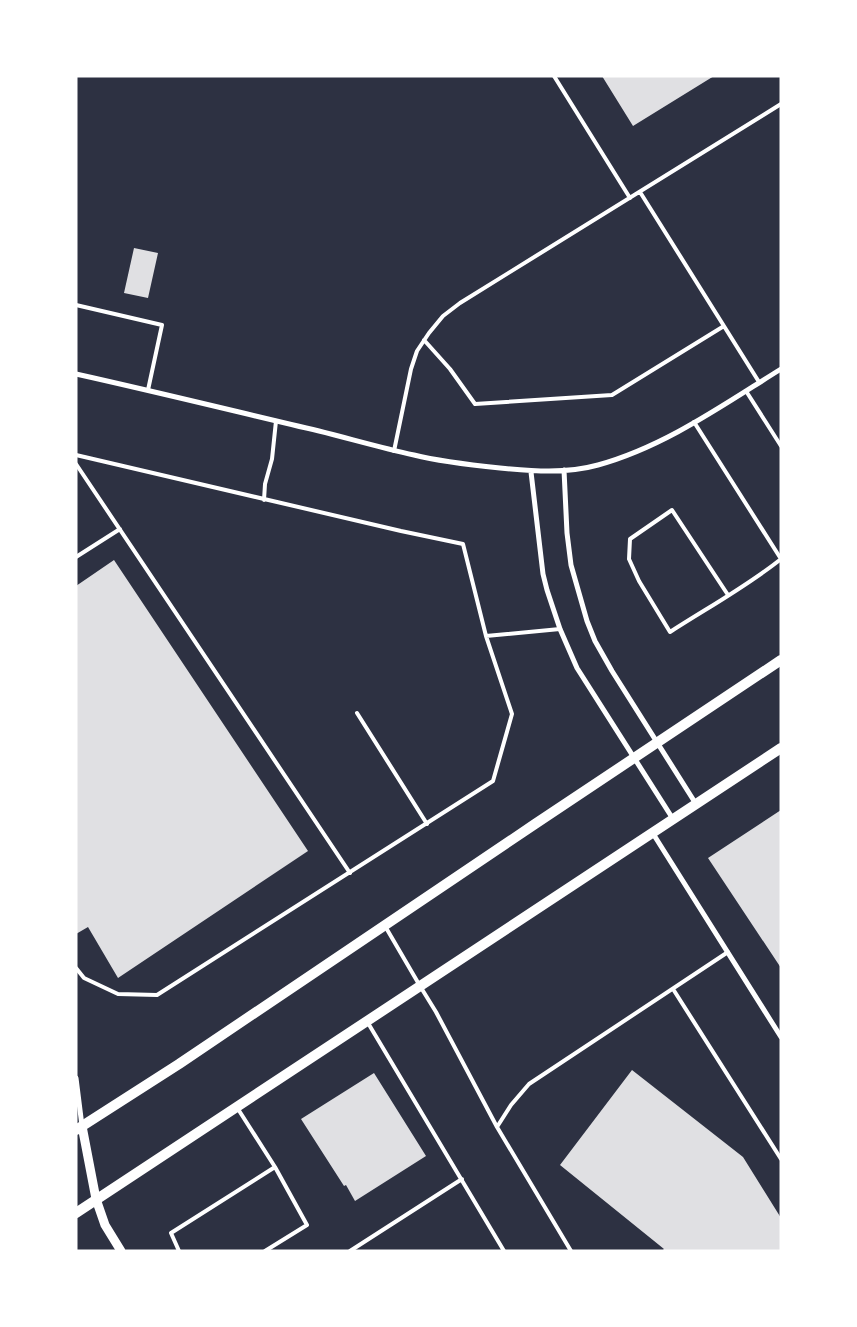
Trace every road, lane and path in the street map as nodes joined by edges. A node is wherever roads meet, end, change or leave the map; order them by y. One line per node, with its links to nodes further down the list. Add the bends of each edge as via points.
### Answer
1 (554, 76): 4 (lane)
2 (781, 104): 3 (lane)
3 (640, 192): 4 (lane); 6 (lane)
4 (630, 198): 7 (lane, via 452,309)
5 (76, 305): 11 (lane, via 162,325)
6 (724, 326): 7 (lane, via 612,395 475,404); 10 (lane)
7 (424, 340): 16 (lane, via 413,360)
8 (781, 369): 10 (street)
9 (76, 374): 11 (street)
10 (759, 382): 12 (street)
11 (148, 390): 13 (street)
12 (746, 391): 14 (street); 15 (lane)
13 (276, 421): 16 (street); 21 (lane)
14 (694, 422): 19 (street, via 626,456 586,468); 24 (lane)
15 (781, 446)
16 (394, 450): 20 (street, via 462,464)
17 (76, 455): 21 (lane)
18 (76, 464): 22 (lane)
19 (564, 470): 20 (street); 30 (street, via 572,565 587,621 609,666)
20 (531, 472): 26 (street, via 543,574)
21 (264, 500): 27 (lane, via 463,544)
22 (120, 529): 23 (lane); 37 (lane)
23 (76, 557)
24 (781, 559): 25 (lane)
25 (728, 595): 25 (lane, via 670,632 636,574 630,559 630,539 672,510)
26 (560, 629): 27 (lane); 32 (street, via 577,668)
27 (486, 636): 35 (lane, via 512,714 493,782)
28 (781, 660): 30 (main road)
29 (358, 713): 35 (lane)
30 (657, 743): 32 (main road); 33 (street)
31 (781, 748): 33 (main road)
32 (635, 758): 34 (street); 38 (main road)
33 (696, 804): 34 (main road)
34 (673, 819): 36 (main road)
35 (427, 824): 37 (lane)
36 (652, 832): 39 (street); 41 (main road)
37 (350, 873): 40 (lane, via 157,995 118,994 84,978)
38 (385, 926): 41 (lane); 47 (main road, via 179,1064)
39 (728, 952): 42 (lane); 44 (street)
40 (76, 968)
41 (420, 986): 43 (main road); 48 (lane)
42 (673, 989): 48 (lane, via 529,1084); 49 (lane)
43 (367, 1021): 46 (main road); 51 (lane)
44 (781, 1037)
45 (76, 1078): 47 (street)
46 (236, 1107): 50 (lane); 52 (main road)
47 (78, 1126): 52 (street)
48 (497, 1127): 59 (lane)
49 (781, 1160)
50 (275, 1167): 55 (lane, via 171,1233); 56 (lane, via 307,1225)
51 (462, 1179): 57 (lane); 58 (lane)
52 (96, 1200): 53 (main road); 54 (street, via 105,1225)
53 (76, 1213)
54 (122, 1251)
55 (179, 1251)
56 (264, 1251)
57 (350, 1251)
58 (504, 1251)
59 (571, 1251)

